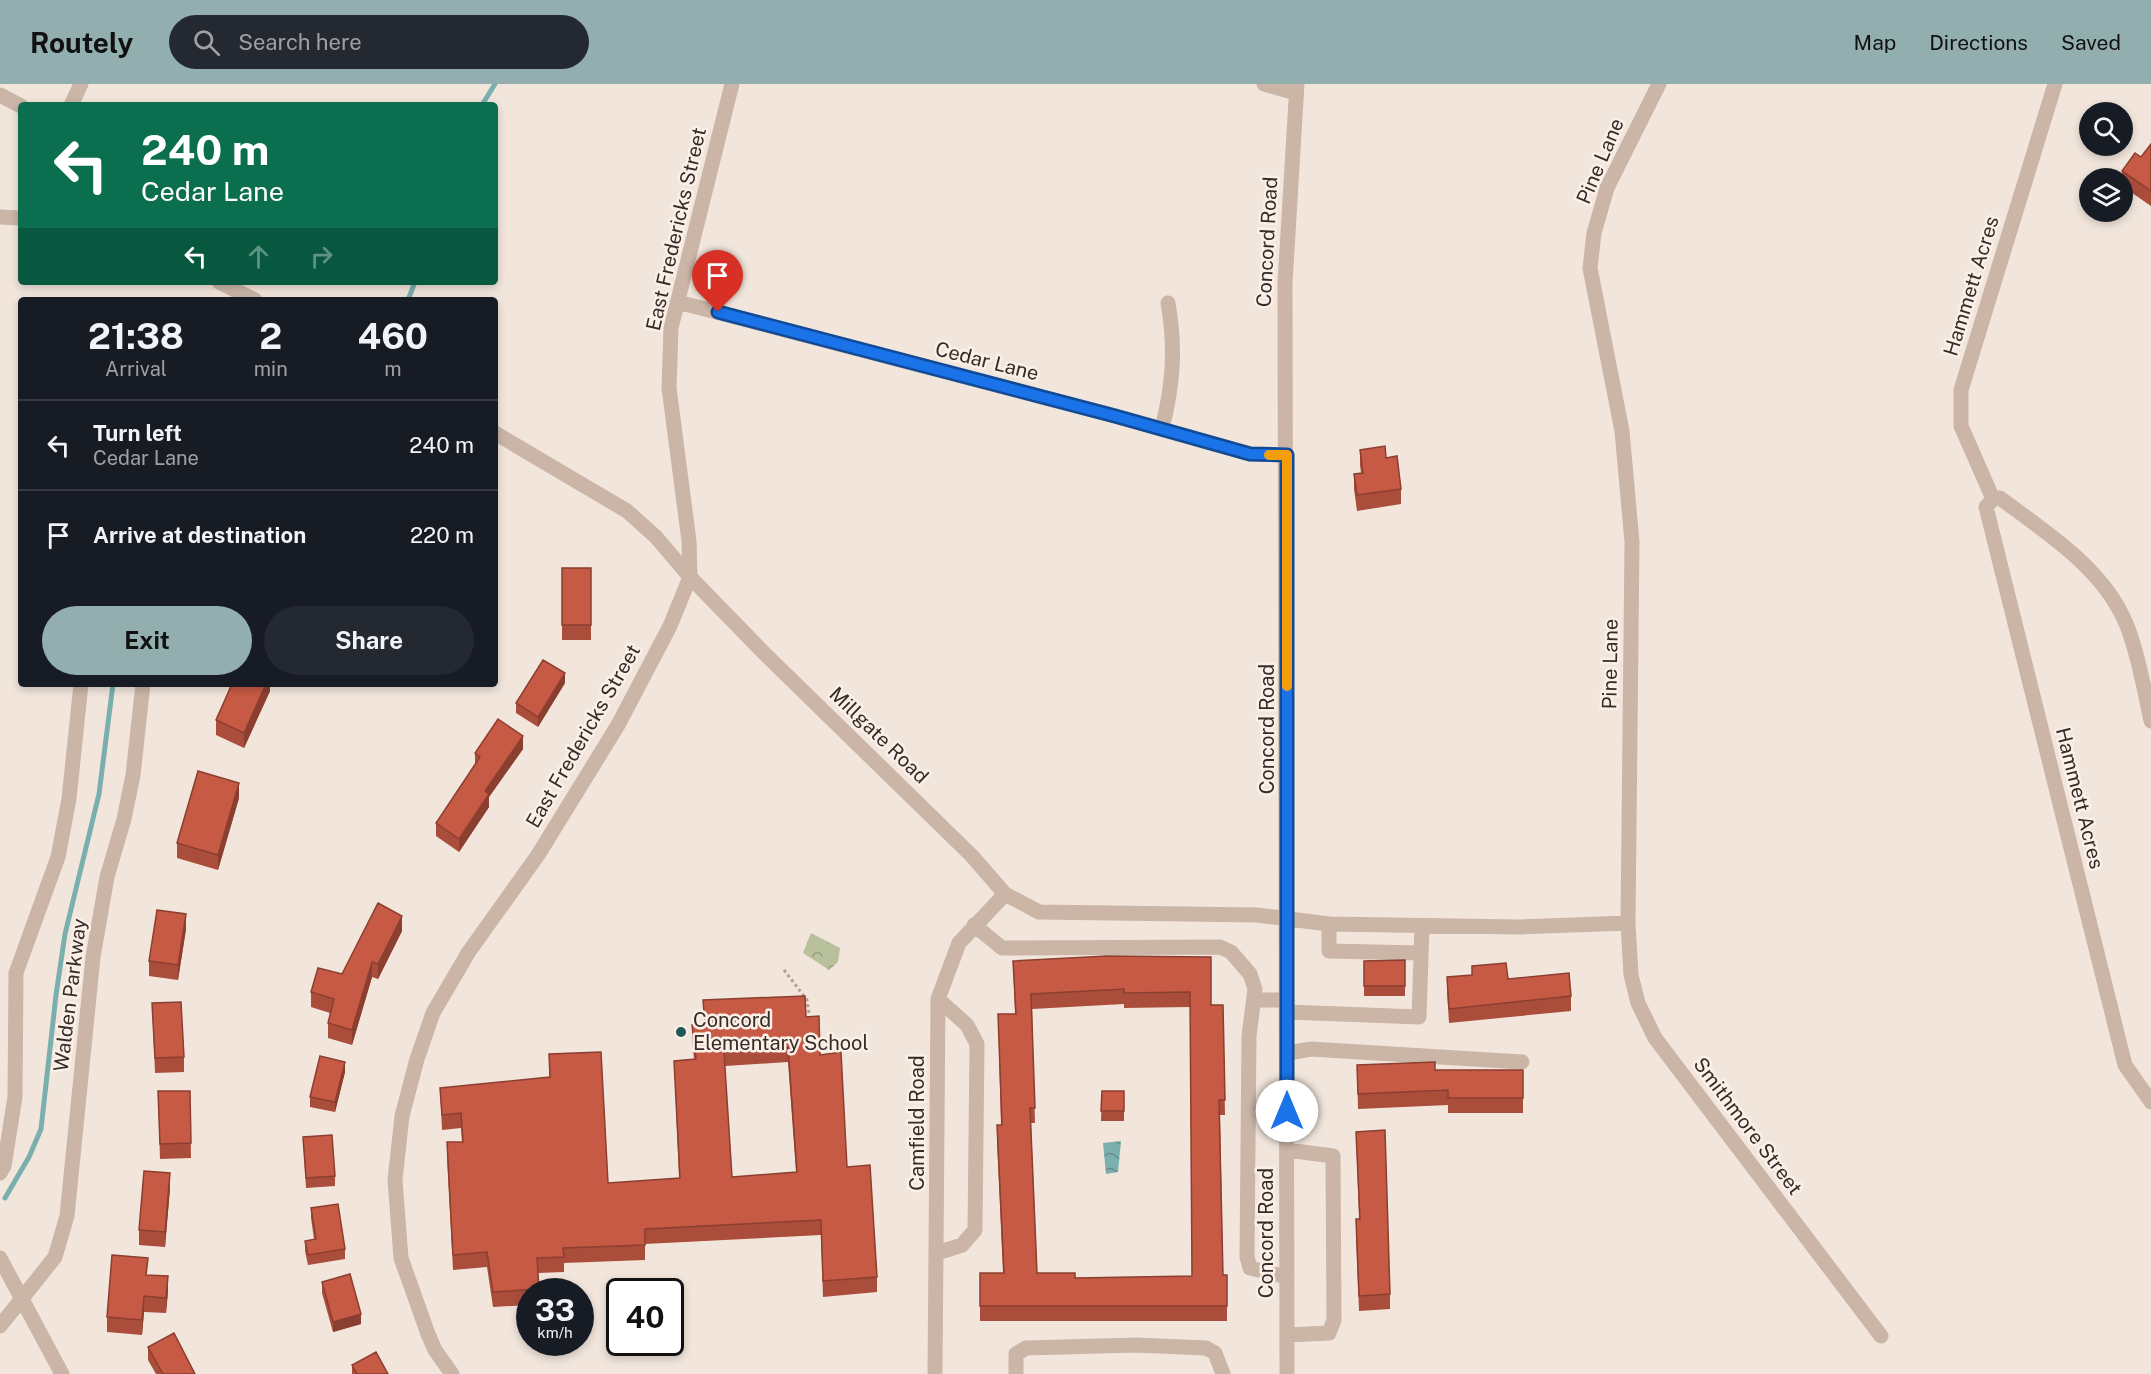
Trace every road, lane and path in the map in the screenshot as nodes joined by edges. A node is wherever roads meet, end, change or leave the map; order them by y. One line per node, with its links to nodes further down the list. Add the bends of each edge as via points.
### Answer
1 (81, 84): 8 (street)
2 (732, 84): 14 (street, East Fredericks Street)
3 (1263, 84): 6 (street)
4 (1659, 84): 26 (street, Pine Lane, via 1607,188 1594,232 1590,268 1622,431 1632,542)
5 (2055, 84): 19 (street, Hammett Acres, via 1961,390 1961,426)
6 (1297, 88): 18 (street, Concord Road, via 1285,283)
7 (0, 95): 9 (street)
8 (72, 102)
9 (18, 104)
10 (0, 217): 11 (street)
11 (18, 218)
12 (225, 285): 13 (street)
13 (249, 297)
14 (678, 302): 16 (street, Cedar Lane); 20 (street, East Fredericks Street, via 671,328 669,388)
15 (1168, 303): 16 (street, via 1175,359)
16 (1162, 429): 18 (street, Cedar Lane, via 1250,454)
17 (498, 435): 20 (street, Millgate Road, via 627,511 656,537)
18 (1287, 455): 25 (street, Concord Road)
19 (1993, 499): 23 (street, via 2000,498 2059,542 2105,586 2125,620); 38 (street, Hammett Acres, via 1986,507 2125,1065)
20 (690, 577): 24 (street, Millgate Road, via 972,855); 49 (street, East Fredericks Street, via 670,626 618,725 538,855 468,952 433,1013 417,1059 402,1116 395,1180 401,1258 435,1350)
21 (81, 687): 40 (street, via 69,799 58,857 16,973 15,1097)
22 (143, 687): 44 (street, Walden Parkway, via 133,775 107,877 93,957 67,1216 56,1257)
23 (2151, 721)
24 (1005, 894): 25 (street, Millgate Road, via 1039,912 1257,915); 28 (street, Camfield Road)
25 (1288, 921): 27 (street); 34 (street, Concord Road)
26 (1628, 923): 29 (street); 47 (street, Smithmore Street, via 1631,975 1638,1003 1655,1038)
27 (1329, 924): 29 (street); 30 (street, via 1329,951)
28 (974, 925): 32 (street, Camfield Road, via 959,944); 33 (street, via 1002,948 1220,947 1231,952 1250,974)
29 (1422, 926): 30 (street)
30 (1421, 953): 34 (street, via 1419,1017)
31 (784, 970): 35 (path, via 807,1000)
32 (938, 999): 41 (street, Camfield Road); 41 (street, via 967,1025 977,1044 975,1230 962,1245)
33 (1255, 1000): 34 (street); 43 (street, via 1249,1036 1247,1257 1250,1268)
34 (1287, 1006): 36 (street, Concord Road)
35 (810, 1021)
36 (1288, 1053): 37 (street, via 1311,1049); 39 (street, Concord Road)
37 (1522, 1062)
38 (2151, 1102)
39 (1287, 1149): 43 (street, Concord Road); 46 (street, via 1334,1156 1334,1320 1329,1333)
40 (0, 1173)
41 (938, 1253): 50 (street, Camfield Road)
42 (0, 1258): 44 (street)
43 (1287, 1277): 46 (street, Concord Road)
44 (21, 1300): 45 (street, Walden Parkway); 48 (street)
45 (0, 1326)
46 (1287, 1335): 53 (street, Concord Road)
47 (1881, 1336)
48 (62, 1374)
49 (452, 1374)
50 (935, 1374)
51 (1016, 1374): 52 (street, via 1016,1354 1026,1348 1136,1345 1206,1348 1215,1353)
52 (1223, 1374)
53 (1287, 1374)

